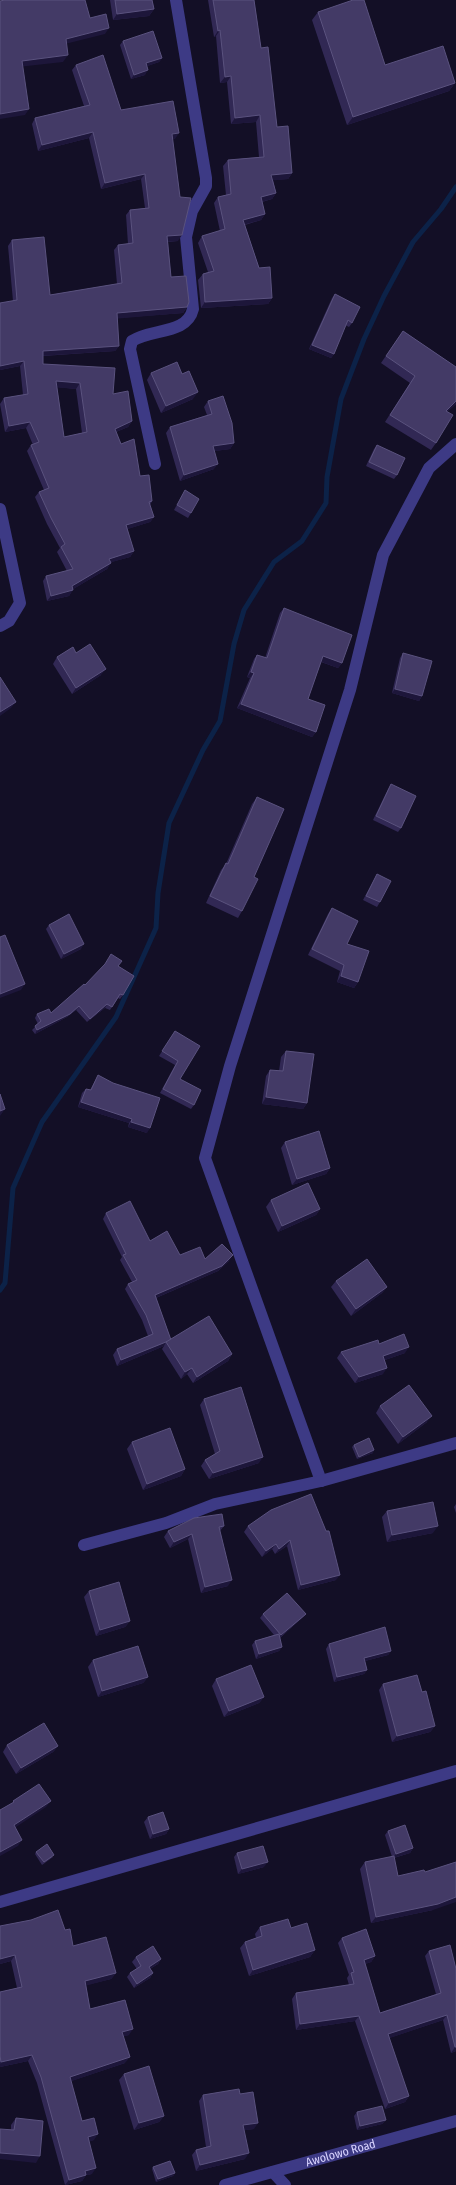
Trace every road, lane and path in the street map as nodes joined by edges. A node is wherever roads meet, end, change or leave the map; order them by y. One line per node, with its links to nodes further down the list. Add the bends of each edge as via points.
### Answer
1 (176, 0): 3 (street, via 206,186 192,211 186,237 193,309 191,318 183,324 139,337 132,341 130,349)
2 (456, 444): 7 (street, via 429,468 383,555 350,690 232,1057 205,1158)
3 (155, 464)
4 (0, 509): 5 (street, via 20,603 9,621)
5 (0, 626)
6 (456, 1443): 7 (street)
7 (321, 1481): 8 (street, via 215,1504 166,1523)
8 (84, 1545)
9 (456, 1771): 10 (street)
10 (0, 1902)
11 (456, 2121): 12 (street, Awolowo Road)
12 (273, 2172): 13 (street, Awolowo Road); 14 (street)
13 (224, 2185)
14 (285, 2185)

